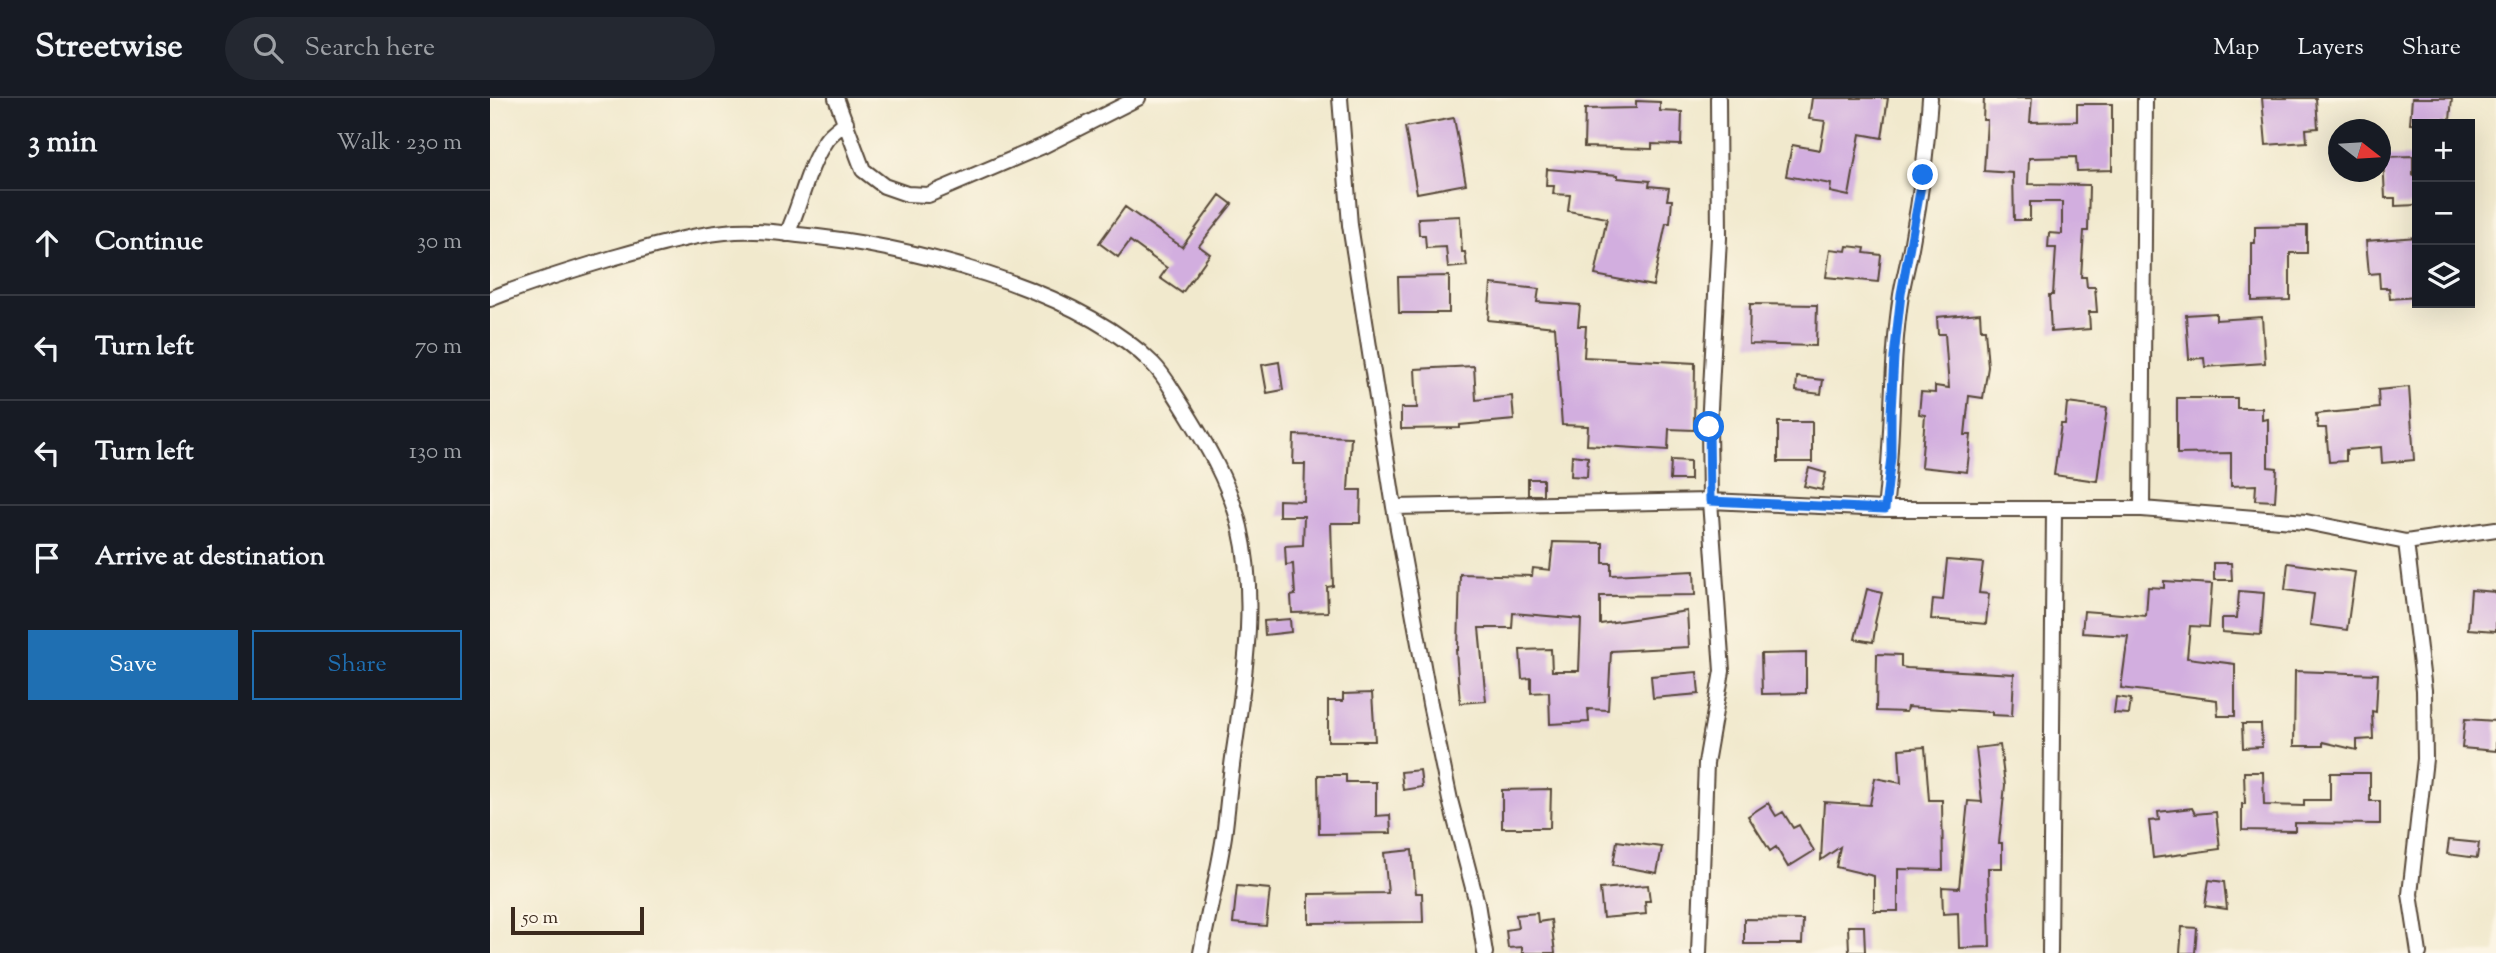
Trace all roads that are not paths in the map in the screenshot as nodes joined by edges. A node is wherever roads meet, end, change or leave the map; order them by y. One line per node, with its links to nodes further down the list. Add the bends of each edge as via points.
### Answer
1 (836, 98): 7 (street)
2 (1138, 98): 7 (street, via 1043,146 928,195 884,186 863,170)
3 (1340, 98): 11 (street, via 1350,225)
4 (1718, 98): 10 (street, via 1719,238 1709,427)
5 (1930, 98): 12 (street, via 1923,175 1894,357)
6 (2145, 98): 13 (street)
7 (846, 122): 8 (street, via 827,139 813,163)
8 (787, 234): 9 (street, via 724,232 659,245); 17 (street, via 886,247 948,263 1070,308 1136,349 1156,367 1211,452 1239,526 1248,604 1245,672 1224,838)
9 (490, 299)
10 (1710, 501): 11 (street); 12 (street); 19 (street, via 1722,671 1706,763)
11 (1394, 507): 18 (street, via 1430,704)
12 (1885, 509): 14 (street)
13 (2142, 509): 14 (street); 16 (street, via 2306,522)
14 (2054, 510): 20 (street)
15 (2496, 529): 16 (street)
16 (2406, 542): 21 (street, via 2424,690 2425,759 2410,894)
17 (1200, 953)
18 (1485, 953)
19 (1699, 953)
20 (2050, 953)
21 (2419, 953)

